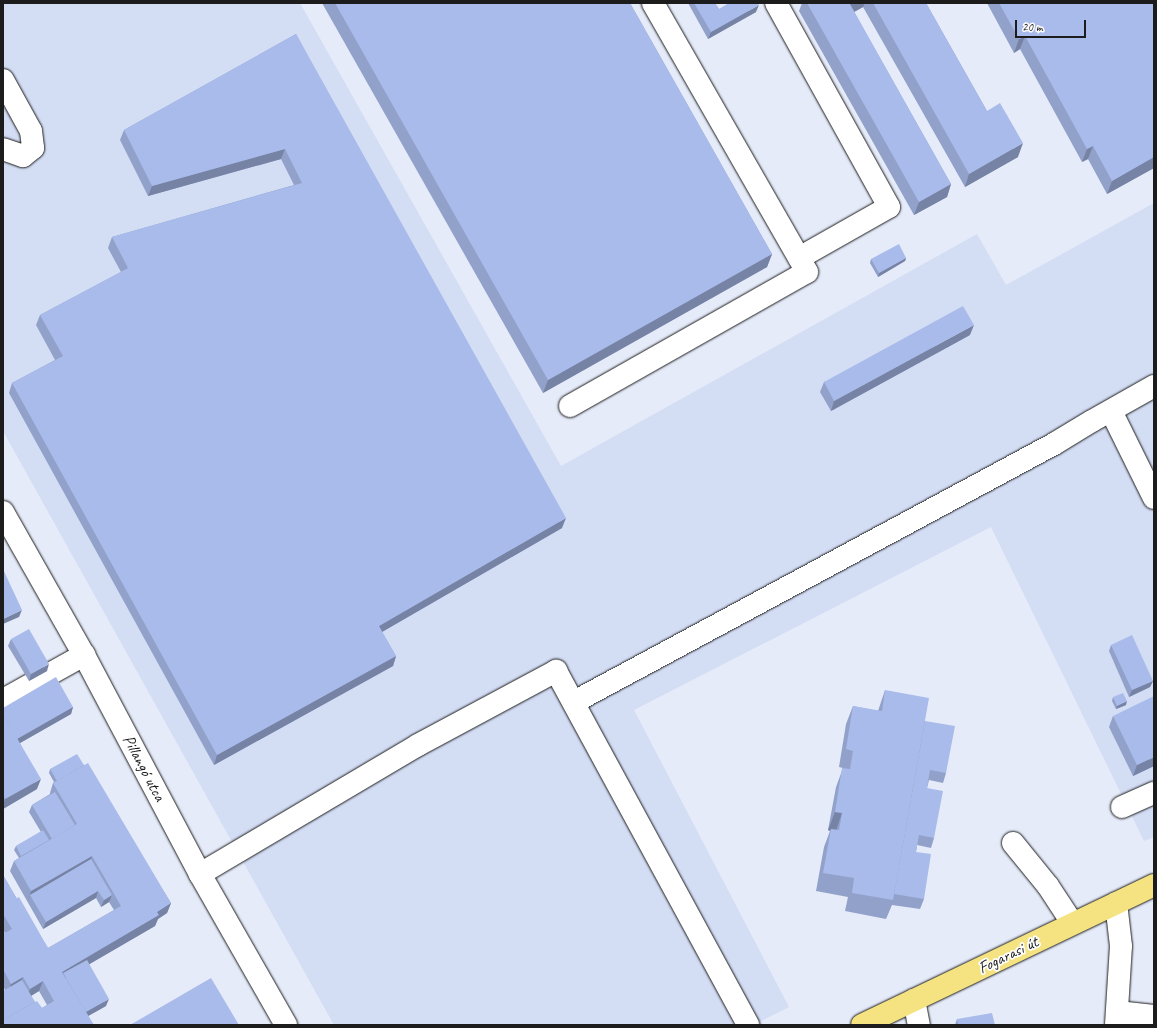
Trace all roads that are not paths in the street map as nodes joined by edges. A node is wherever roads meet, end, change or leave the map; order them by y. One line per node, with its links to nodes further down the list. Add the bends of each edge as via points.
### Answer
1 (654, 3): 5 (street)
2 (776, 3): 5 (street, via 889,207)
3 (3, 80): 4 (street, via 31,131 34,148 23,156)
4 (3, 149)
5 (799, 258): 7 (street, via 806,272)
6 (1154, 386): 8 (street)
7 (570, 406)
8 (1111, 411): 9 (street); 13 (street)
9 (1154, 498)
10 (3, 512): 11 (street, Pillangó utca)
11 (84, 655): 12 (street); 17 (street, Pillangó utca)
12 (3, 700)
13 (574, 702): 17 (street, via 556,671 418,745); 25 (street)
14 (1154, 793): 15 (street)
15 (1122, 807)
16 (1013, 843): 20 (street, via 1048,886)
17 (200, 874): 24 (street, Pillangó utca)
18 (1154, 885): 19 (main road, Fogarasi út)
19 (1116, 903): 20 (main road, Fogarasi út); 23 (street, via 1121,946)
20 (1073, 924): 21 (main road, Fogarasi út)
21 (914, 1000): 26 (main road, Fogarasi út); 27 (street)
22 (1154, 1016): 23 (street)
23 (1116, 1018)
24 (286, 1025)
25 (748, 1025)
26 (862, 1025)
27 (919, 1025)

